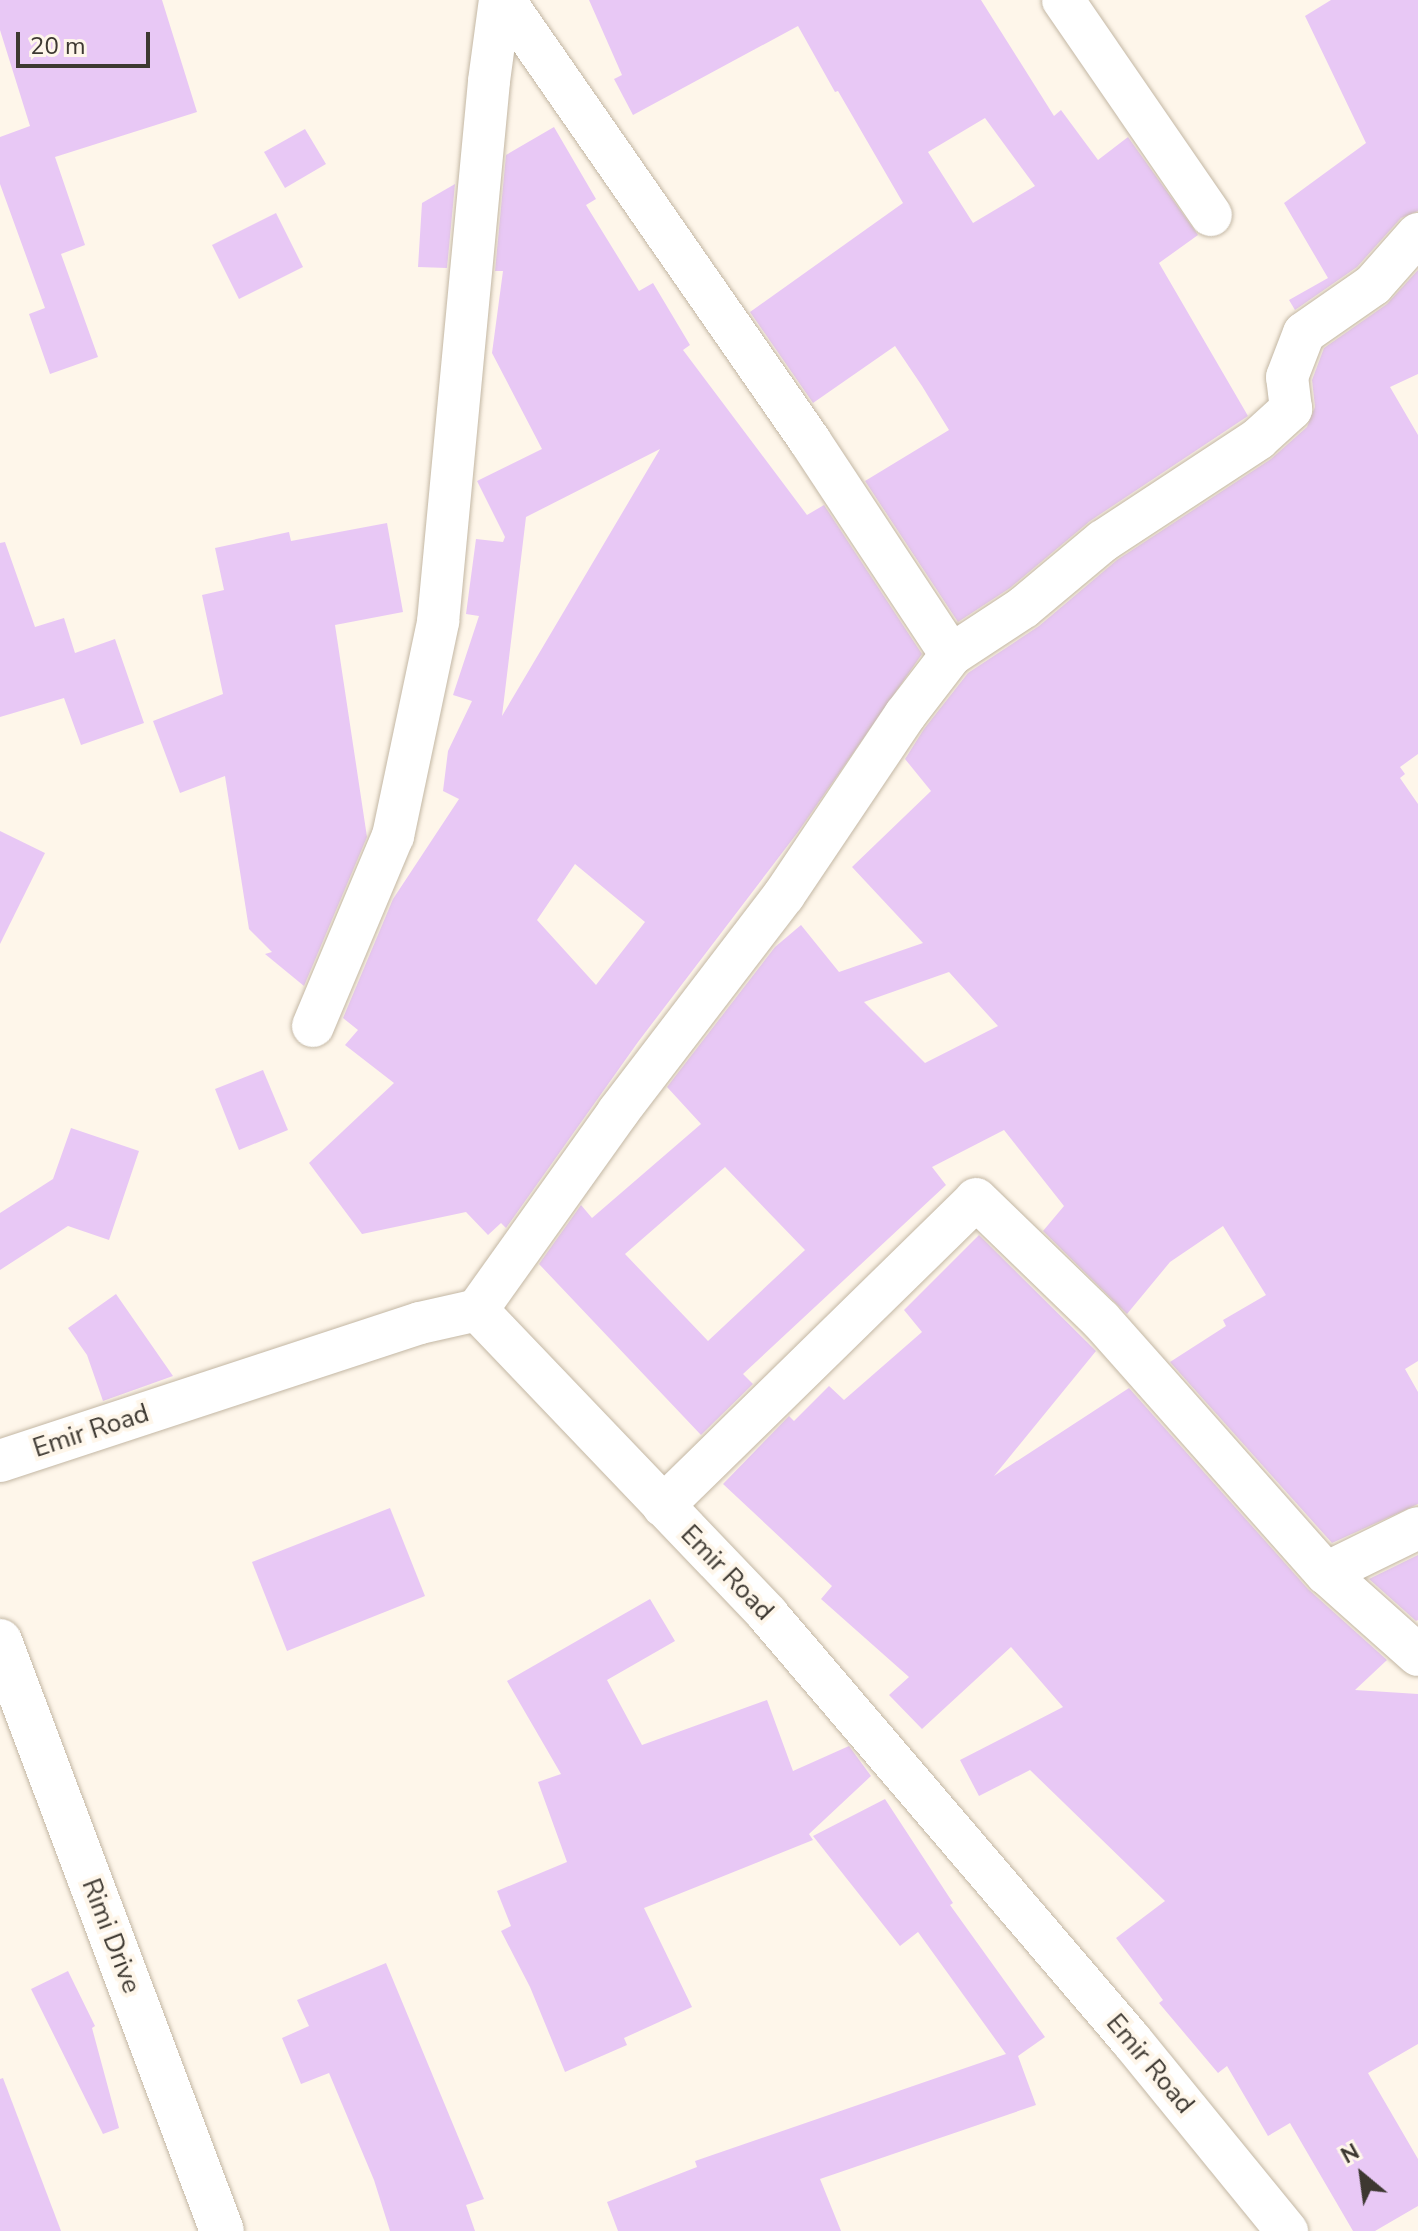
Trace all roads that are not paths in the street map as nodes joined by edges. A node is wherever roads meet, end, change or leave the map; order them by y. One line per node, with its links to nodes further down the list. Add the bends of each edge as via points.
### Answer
1 (502, 0): 5 (street, via 810,441); 6 (street, via 489,81 438,622 393,836)
2 (1063, 0): 3 (street)
3 (1211, 215)
4 (1418, 234): 5 (street, via 1373,285 1304,333 1287,377 1291,409 1258,439 1103,541 1024,607)
5 (951, 655): 7 (street, via 784,895 618,1112)
6 (313, 1026)
7 (477, 1310): 8 (street, Emir Road, via 420,1323); 9 (street, Emir Road)
8 (0, 1461)
9 (663, 1506): 11 (street, via 976,1199 1101,1320); 15 (street, Emir Road, via 768,1615)
10 (1418, 1528): 11 (street)
11 (1326, 1573): 13 (street)
12 (0, 1641): 14 (street, Rimi Drive)
13 (1418, 1655)
14 (222, 2231)
15 (1287, 2231)

